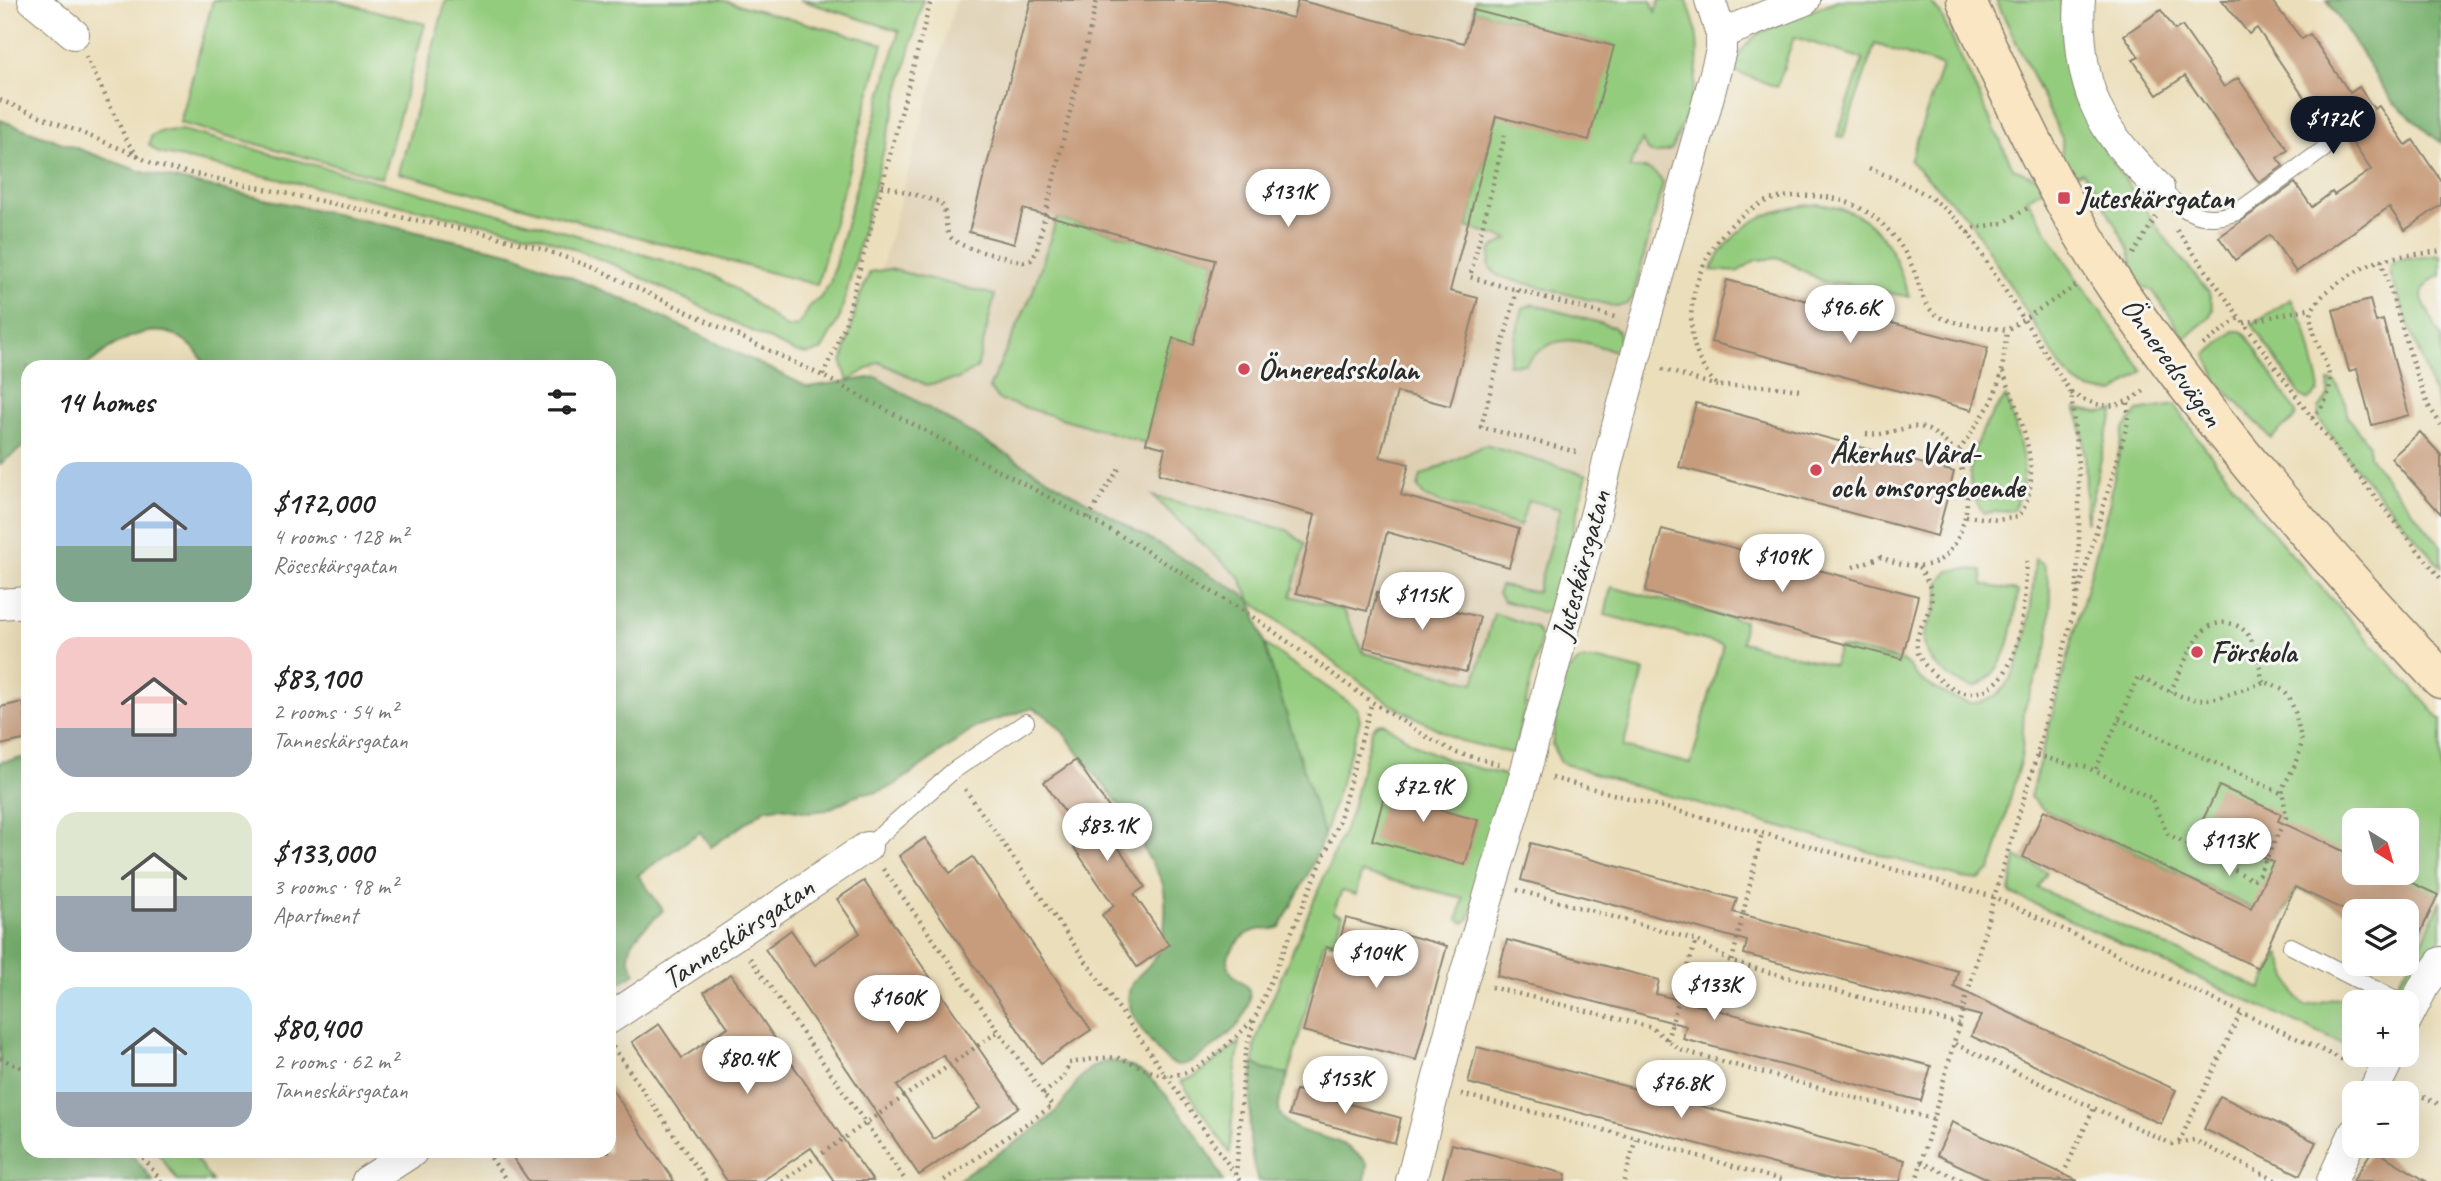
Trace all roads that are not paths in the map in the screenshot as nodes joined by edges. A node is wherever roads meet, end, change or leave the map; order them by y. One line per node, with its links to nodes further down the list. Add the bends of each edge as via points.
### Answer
1 (33, 0): 6 (street)
2 (1710, 0): 7 (street)
3 (1805, 0): 7 (street)
4 (1966, 0): 12 (street, Önneredsvägen, via 2039,152 2106,271 2240,454)
5 (2080, 0): 9 (street, via 2078,20 2090,96 2113,136)
6 (74, 34)
7 (1721, 34): 23 (street, Juteskärsgatan, via 1704,115)
8 (2324, 149): 9 (lane, via 2222,218 2200,217)
9 (2162, 199)
10 (21, 602): 11 (street)
11 (0, 604)
12 (2441, 680)
13 (1026, 722): 14 (lane, via 953,771)
14 (867, 847): 19 (street, Tanneskärsgatan)
15 (2291, 946): 17 (lane)
16 (2441, 962): 18 (street)
17 (2372, 990)
18 (2419, 992)
19 (616, 1014)
20 (403, 1158): 22 (street)
21 (2343, 1158): 24 (street)
22 (367, 1181)
23 (1411, 1181)
24 (2332, 1181)

